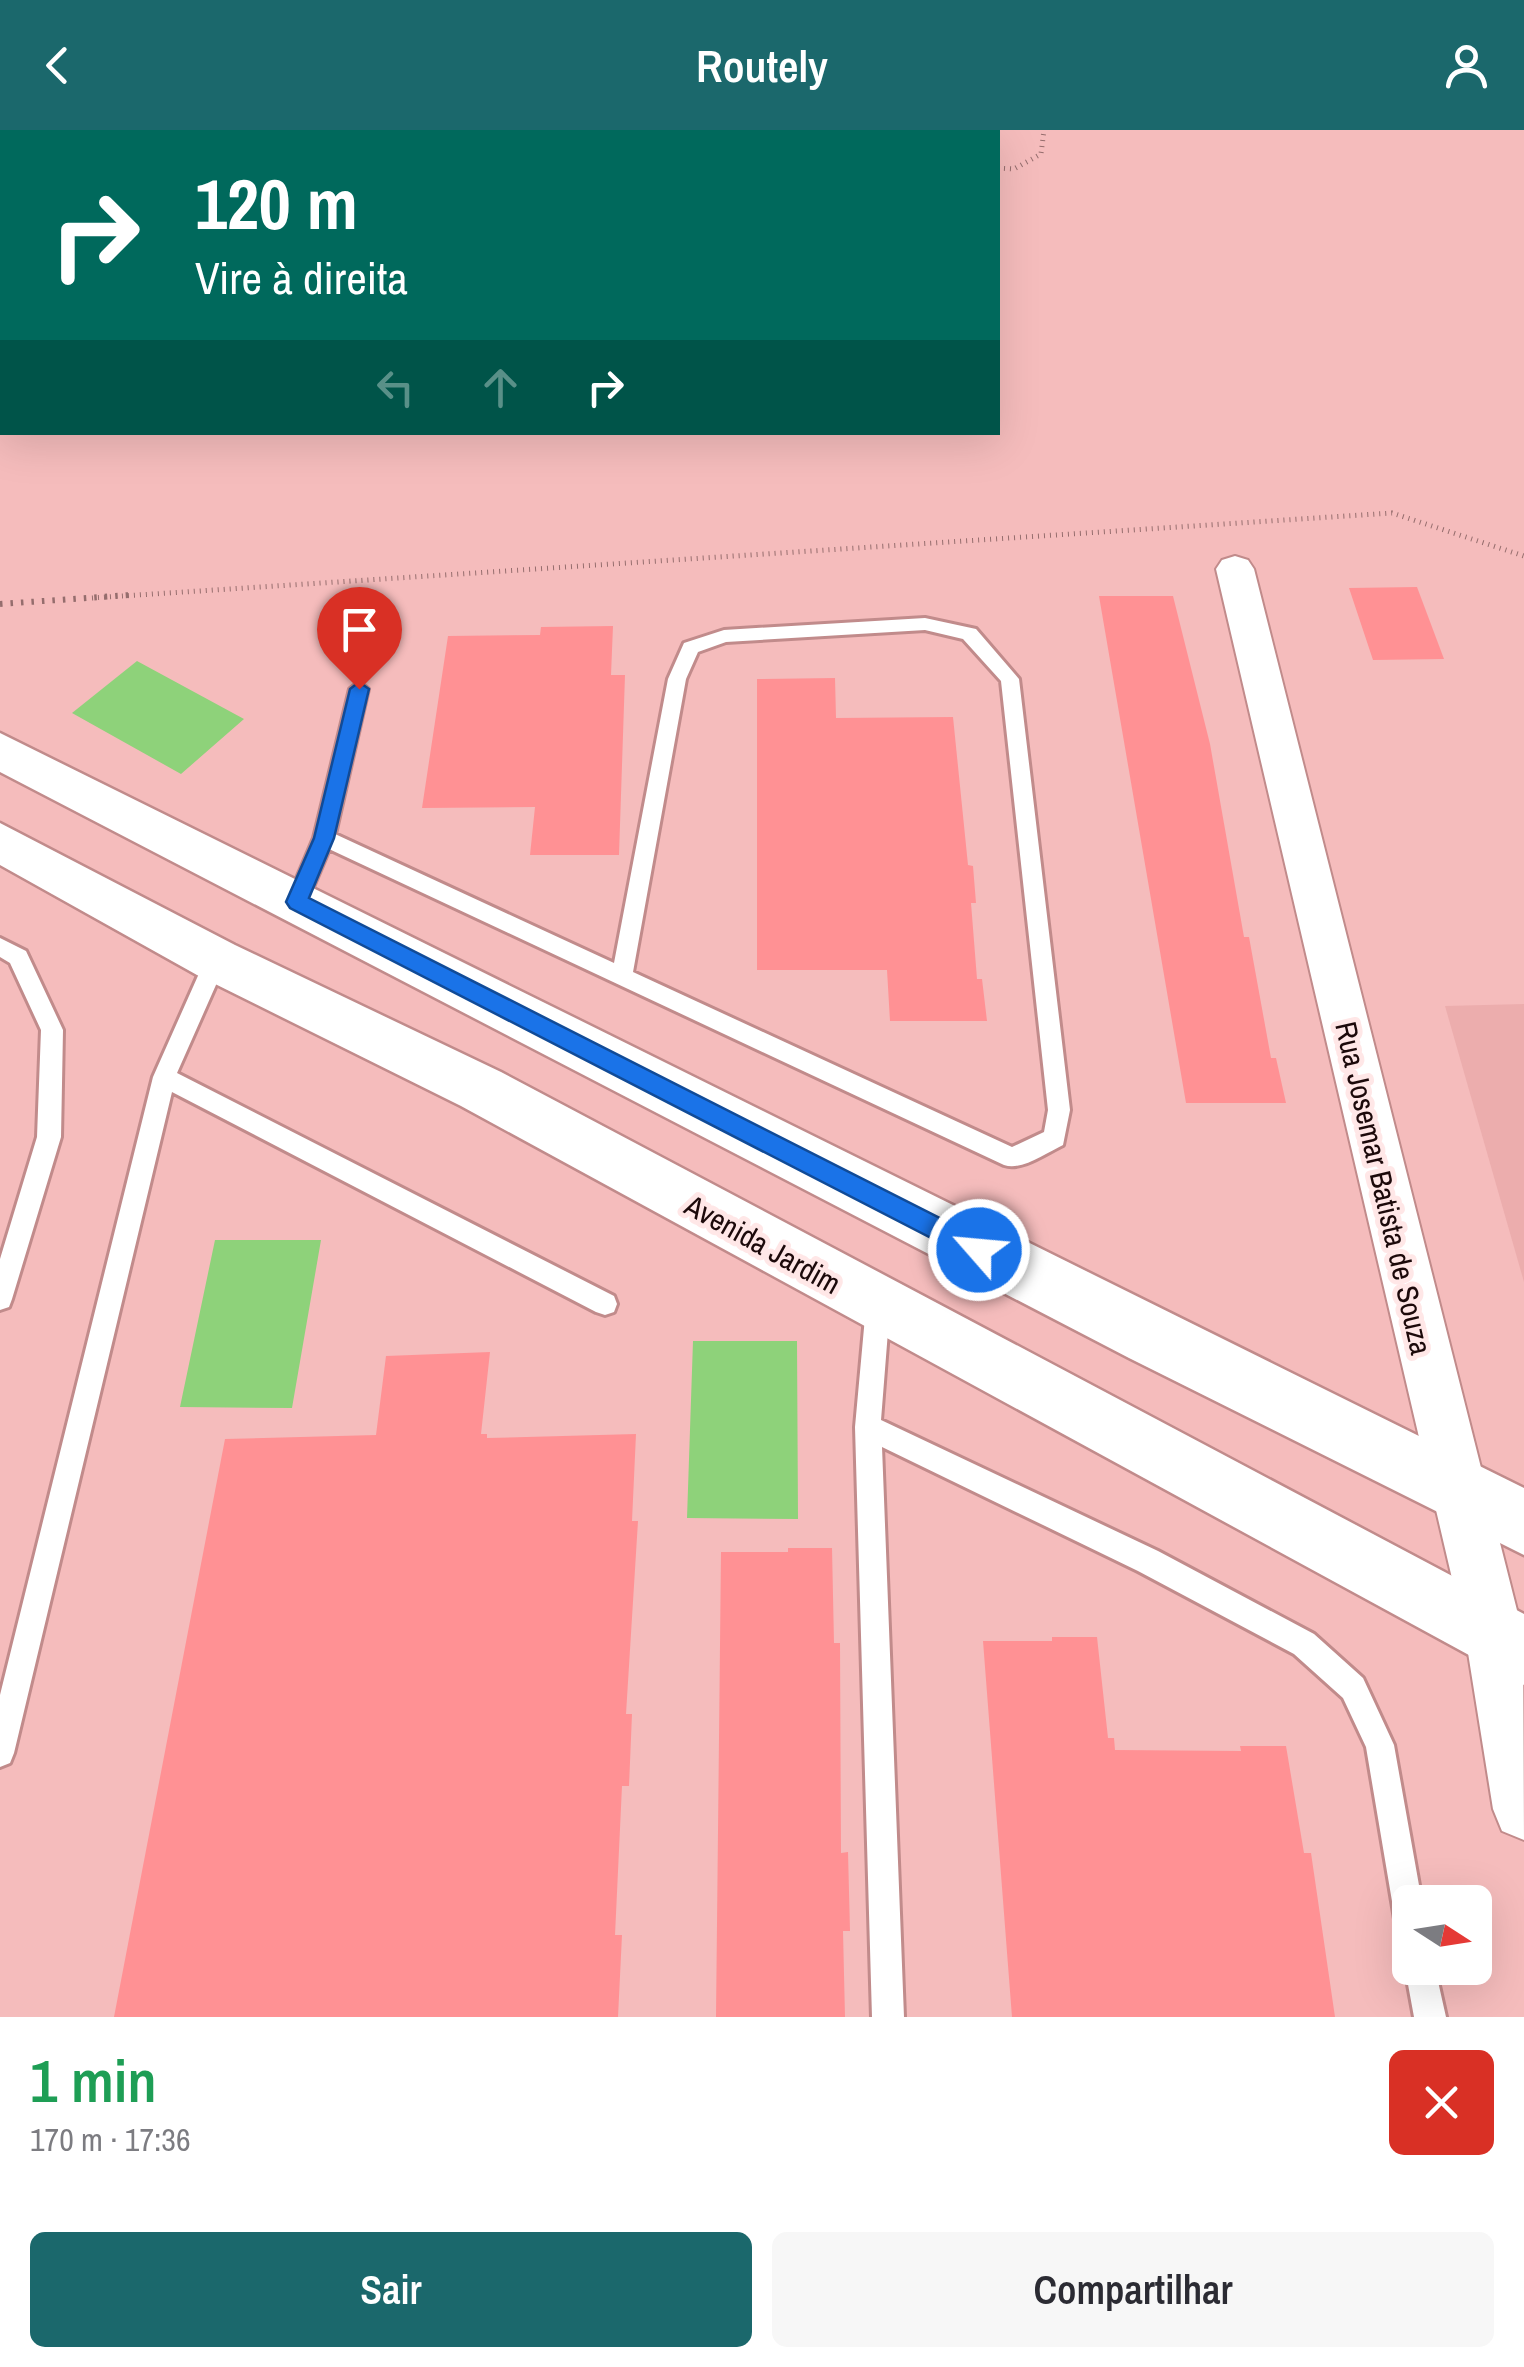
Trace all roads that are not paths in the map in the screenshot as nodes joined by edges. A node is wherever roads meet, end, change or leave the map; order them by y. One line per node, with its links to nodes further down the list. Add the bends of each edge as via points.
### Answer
1 (1235, 569): 15 (street, Rua Josemar Batista de Souza)
2 (359, 689): 4 (lane)
3 (0, 751): 6 (street)
4 (324, 838): 6 (lane); 9 (lane)
5 (0, 842): 8 (street, Avenida Jardim)
6 (297, 902): 15 (street)
7 (0, 947): 11 (lane, via 18,956 52,1030 49,1137)
8 (216, 960): 10 (lane); 13 (street, Avenida Jardim, via 481,1089)
9 (622, 976): 9 (lane, via 677,679 691,648 724,636 925,624 969,634 995,658 1010,679 1059,1110 1055,1138 1012,1158)
10 (164, 1078): 12 (lane); 18 (lane)
11 (0, 1299)
12 (606, 1304)
13 (878, 1306): 14 (lane); 17 (street, Avenida Jardim)
14 (868, 1427): 20 (lane, via 1304,1644 1353,1688 1380,1745); 22 (lane)
15 (1454, 1486): 16 (street); 17 (street, Rua Josemar Batista de Souza)
16 (1524, 1522)
17 (1509, 1643): 19 (street, Rua Josemar Batista de Souza)
18 (0, 1753)
19 (1524, 1809)
20 (1404, 1885)
21 (1423, 1985): 23 (lane)
22 (888, 2017)
23 (1430, 2017)

